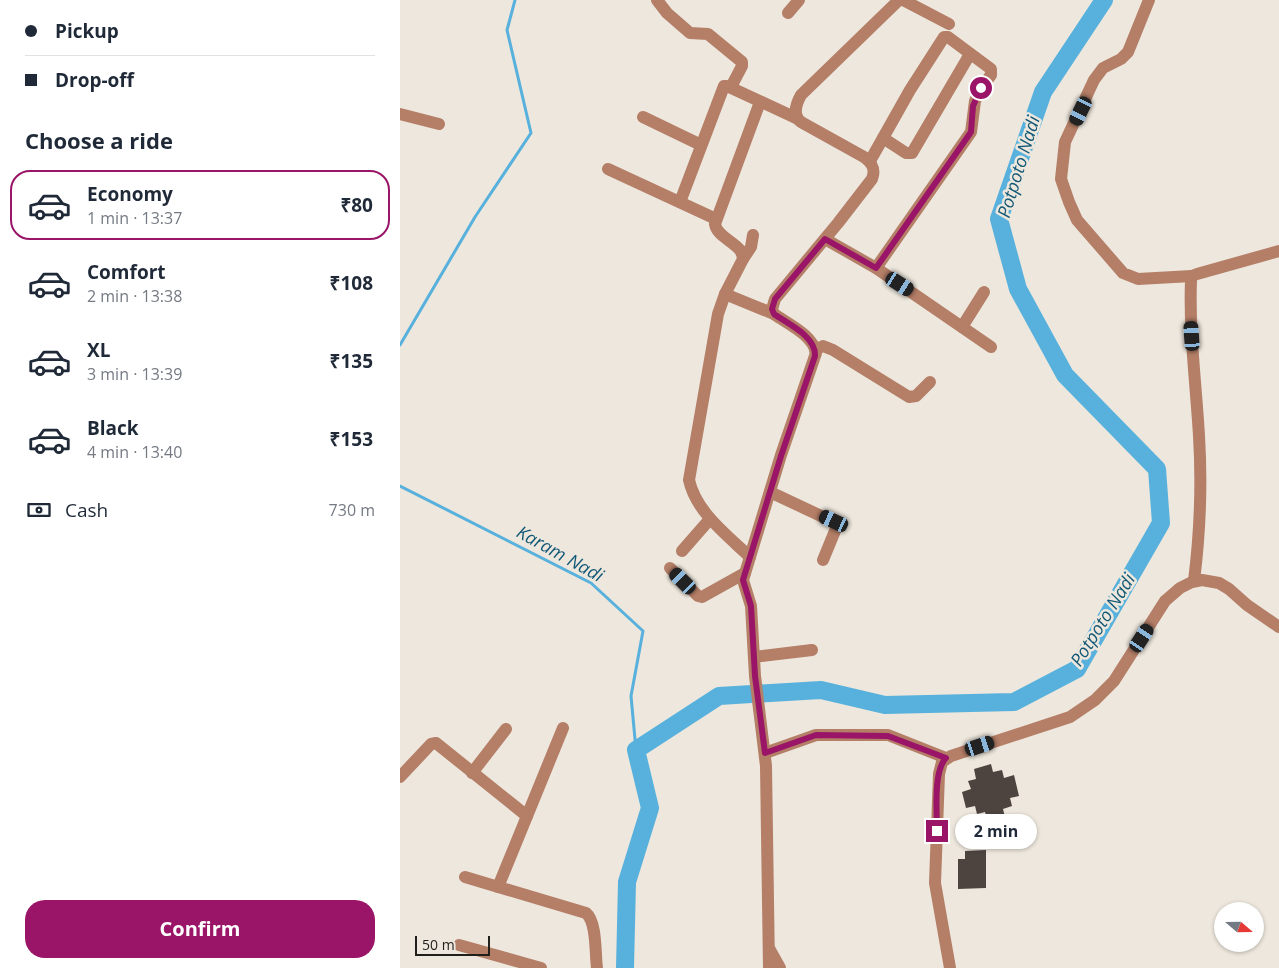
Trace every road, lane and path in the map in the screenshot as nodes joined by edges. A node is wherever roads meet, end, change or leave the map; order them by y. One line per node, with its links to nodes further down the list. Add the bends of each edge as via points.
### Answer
1 (657, 0): 9 (street, via 690,33 708,34 742,62)
2 (799, 0): 6 (street)
3 (899, 0): 13 (street, via 801,95)
4 (903, 0): 7 (street)
5 (1150, 0): 26 (street, via 1130,48 1121,58 1103,68 1094,80 1065,142 1061,179 1077,220 1123,273 1138,279)
6 (788, 13)
7 (949, 24)
8 (970, 50): 15 (street, via 948,37 943,38); 15 (street, via 912,153 906,153); 25 (street, via 992,71 975,101 971,132)
9 (731, 87): 10 (street); 16 (street, via 722,88)
10 (760, 102): 13 (street); 20 (street)
11 (400, 114): 14 (street)
12 (643, 117): 16 (street)
13 (796, 118): 17 (street)
14 (439, 124)
15 (883, 138): 17 (street)
16 (701, 145): 19 (street)
17 (870, 161): 22 (street, via 874,173 872,179)
18 (608, 169): 19 (street)
19 (680, 202): 20 (street)
20 (716, 219): 24 (street, via 716,228 742,252)
21 (753, 235): 24 (street, via 751,247)
22 (825, 239): 25 (street); 29 (street, via 775,299)
23 (1279, 251): 26 (street)
24 (743, 259): 28 (street)
25 (876, 268): 30 (street)
26 (1192, 278): 41 (street, via 1190,294 1201,501)
27 (984, 292): 30 (street)
28 (725, 294): 29 (street); 35 (street, via 689,476 691,487)
29 (774, 314): 32 (street, via 808,339)
30 (962, 327): 31 (street)
31 (991, 347)
32 (815, 350): 33 (street, via 823,346 833,350 909,397 916,396); 34 (street)
33 (930, 382)
34 (770, 492): 37 (street); 38 (street, via 836,523)
35 (710, 519): 36 (street); 37 (street)
36 (682, 550)
37 (750, 556): 40 (street)
38 (824, 560)
39 (670, 568): 40 (street, via 701,597)
40 (745, 573): 44 (street, via 743,583 751,606)
41 (1194, 581): 42 (street, via 1219,583); 48 (street, via 1165,601 1114,681 1083,710)
42 (1279, 627)
43 (812, 650): 44 (street)
44 (754, 657): 47 (street)
45 (563, 728): 51 (street)
46 (506, 729): 49 (street)
47 (765, 753): 48 (street, via 816,735 888,736); 55 (street)
48 (946, 758): 60 (street, via 939,774 935,883)
49 (472, 773): 50 (street, via 433,743); 51 (street)
50 (400, 777)
51 (527, 816): 53 (street)
52 (465, 877): 53 (street)
53 (498, 887): 57 (street, via 586,913 593,928)
54 (459, 945): 56 (street)
55 (769, 948): 58 (street); 59 (street)
56 (541, 968)
57 (597, 968)
58 (769, 968)
59 (780, 968)
60 (950, 968)

